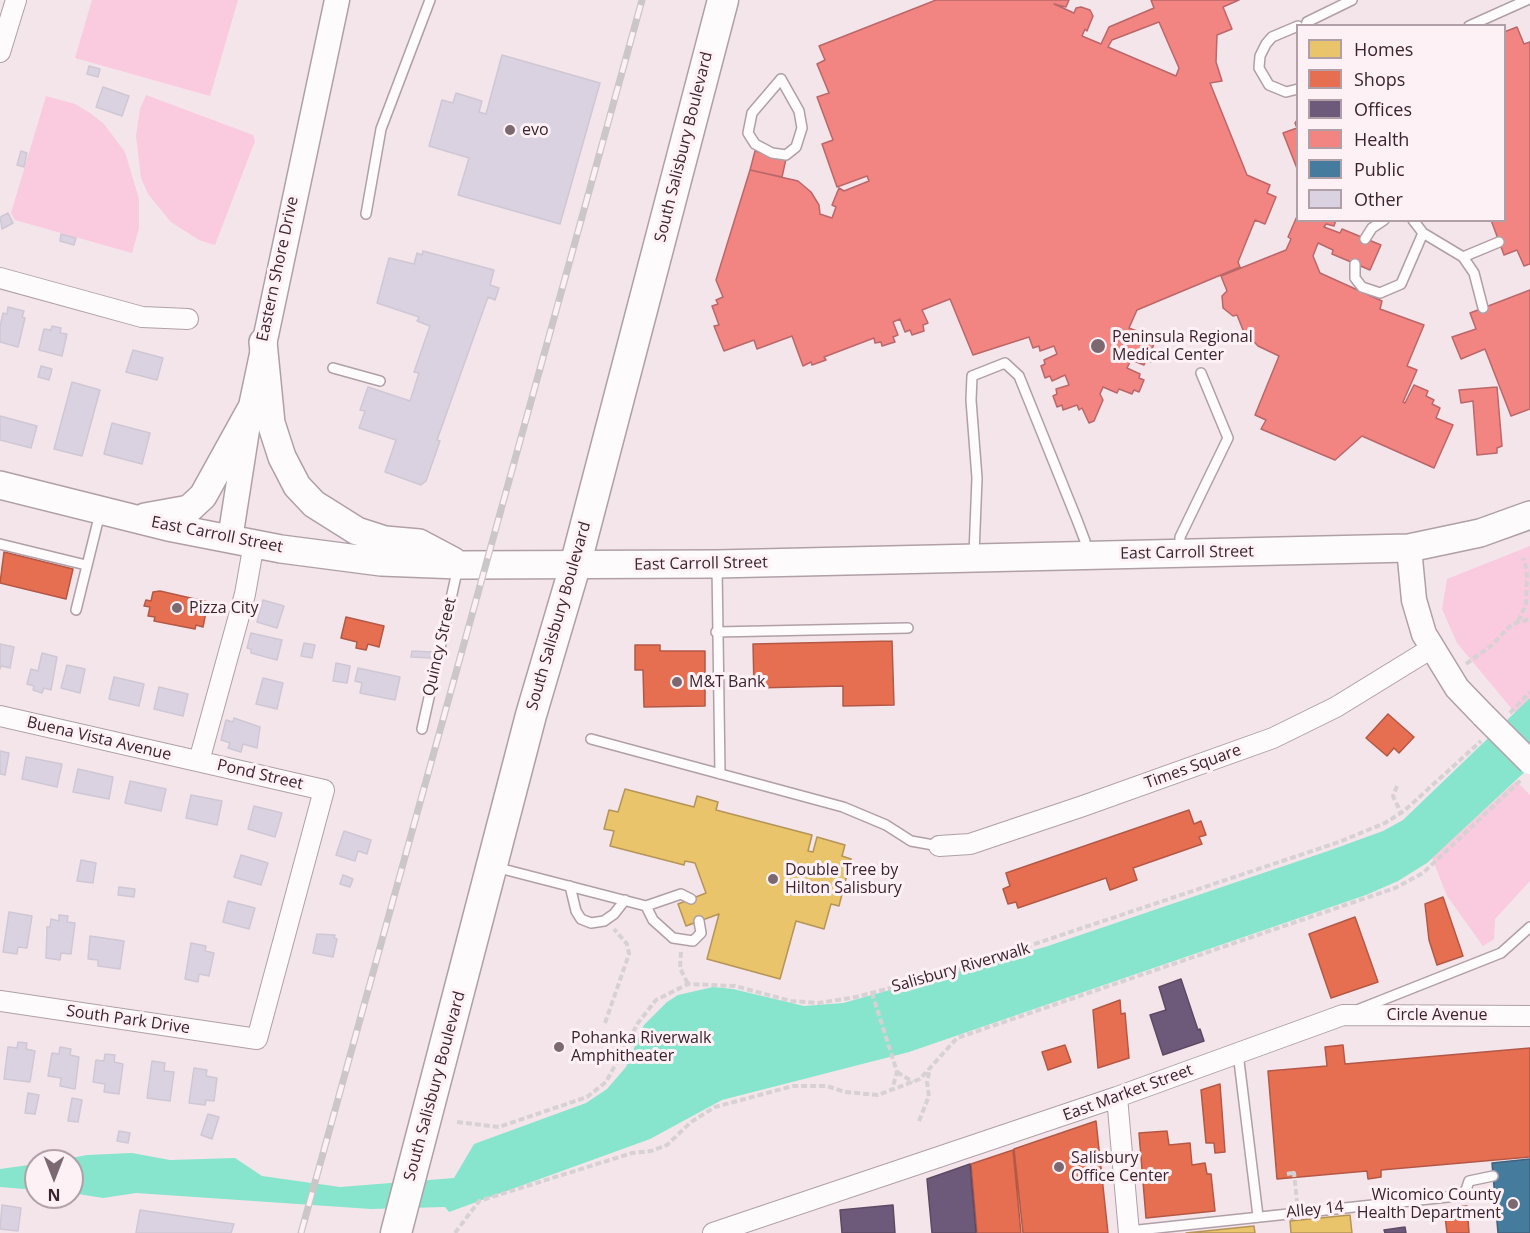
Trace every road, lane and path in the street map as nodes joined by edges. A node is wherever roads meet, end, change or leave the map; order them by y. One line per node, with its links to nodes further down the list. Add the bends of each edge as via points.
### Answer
1 (16, 0): 12 (street)
2 (337, 0): 26 (street, Eastern Shore Drive)
3 (430, 0): 15 (lane, via 381,129)
4 (723, 0): 45 (main road, South Salisbury Boulevard)
5 (1352, 0): 9 (lane)
6 (1508, 0): 8 (lane)
7 (1527, 0): 8 (lane)
8 (1494, 16): 10 (lane)
9 (1304, 24)
10 (1474, 24)
11 (1296, 27): 14 (lane, via 1272,37 1260,57 1259,68 1269,85 1286,92)
12 (0, 52)
13 (781, 79): 13 (lane, via 752,113 748,133 755,144 786,155 796,147 802,128 799,111)
14 (1296, 90)
15 (366, 213)
16 (1381, 222): 19 (lane)
17 (1415, 222): 18 (lane)
18 (1423, 233): 21 (lane); 22 (lane, via 1401,284 1380,292 1362,287 1355,278)
19 (1365, 239)
20 (1499, 242): 21 (lane)
21 (1463, 257): 24 (lane, via 1474,273)
22 (1355, 264)
23 (0, 278): 25 (street, via 142,317)
24 (1483, 308)
25 (188, 319)
26 (263, 342): 30 (street, Eastern Shore Drive); 44 (main road, via 271,423 297,486 314,504 357,531 385,540 419,543)
27 (333, 368): 29 (lane)
28 (1201, 373): 38 (lane, via 1228,438 1180,537)
29 (380, 381)
30 (250, 411): 34 (main road, via 203,496 189,508); 35 (street, Eastern Shore Drive)
31 (0, 485): 32 (main road, East Carroll Street)
32 (100, 510): 34 (main road, East Carroll Street); 43 (lane)
33 (1530, 514): 37 (main road, East Carroll Street, via 1480,533)
34 (138, 519): 35 (main road, East Carroll Street)
35 (242, 541): 44 (main road, East Carroll Street, via 381,562); 58 (street, Pond Street, via 245,594)
36 (0, 544): 43 (lane)
37 (1410, 548): 38 (main road, East Carroll Street); 52 (street, via 1414,600)
38 (1180, 552): 39 (main road, East Carroll Street)
39 (1085, 554): 40 (main road, East Carroll Street); 40 (lane, via 1081,530 1019,376 1005,363 972,376 970,400 977,478)
40 (974, 557): 42 (main road, East Carroll Street)
41 (1523, 558): 46 (path)
42 (717, 564): 45 (main road, East Carroll Street); 51 (lane)
43 (86, 565): 47 (lane)
44 (459, 565): 45 (main road, East Carroll Street); 55 (lane, Quincy Street)
45 (575, 566): 64 (main road, South Salisbury Boulevard)
46 (1528, 607): 49 (path)
47 (76, 610)
48 (1530, 619): 49 (path)
49 (1518, 621): 53 (path)
50 (908, 628): 51 (lane)
51 (716, 632): 60 (lane)
52 (1432, 648): 59 (street, bridge, via 1457,688); 63 (street, Times Square, via 1336,708 1273,738 970,844)
53 (1466, 664)
54 (0, 716): 58 (street, Buena Vista Avenue)
55 (422, 729)
56 (591, 739): 60 (lane)
57 (1478, 745): 62 (path, Salisbury Riverwalk)
58 (199, 761): 79 (street, Pond Street, via 324,790)
59 (1528, 769): 81 (path, via 1423,873 1395,888 957,1038)
60 (720, 774): 63 (lane, via 843,807 886,825 911,841)
61 (1397, 786): 62 (path, via 1393,796)
62 (1401, 813): 74 (path, Salisbury Riverwalk, via 1339,842 1029,948)
63 (939, 846)
64 (492, 867): 65 (lane); 94 (main road, South Salisbury Boulevard)
65 (570, 886): 67 (lane); 67 (lane, via 576,911 581,919 591,923 609,917)
66 (691, 899): 68 (lane, via 681,894)
67 (625, 900): 68 (lane)
68 (646, 906): 69 (lane, via 653,920 673,938 693,941 701,933)
69 (699, 921)
70 (611, 926): 78 (path, via 627,944 629,954)
71 (1530, 927): 76 (lane, East Market Street, via 1501,953)
72 (681, 951): 73 (path, via 680,968)
73 (688, 984): 74 (path, Salisbury Riverwalk, via 735,986 791,1001 819,1002); 87 (path, Salisbury Riverwalk, via 656,1000 638,1023 606,1082 587,1097 499,1127)
74 (872, 993): 82 (path)
75 (0, 1001): 79 (street, South Park Drive)
76 (1343, 1015): 77 (street, Circle Avenue); 80 (street, East Market Street)
77 (1530, 1016)
78 (605, 1023)
79 (257, 1039)
80 (1238, 1053): 85 (street, East Market Street); 90 (lane)
81 (930, 1067): 83 (path); 86 (path, via 929,1096)
82 (897, 1071): 83 (path); 84 (path)
83 (913, 1082): 84 (path)
84 (892, 1090): 95 (path, via 878,1095 827,1086 793,1086 715,1107 691,1122 667,1145 651,1152 632,1153 478,1201)
85 (1117, 1097): 92 (street, East Market Street); 93 (street)
86 (919, 1121)
87 (457, 1122)
88 (1287, 1174): 91 (path, bridge, via 1294,1173)
89 (1493, 1176): 90 (lane, Alley 14, via 1469,1181 1466,1190 1457,1196)
90 (1258, 1216): 93 (lane, Alley 14)
91 (1299, 1220)
92 (723, 1231)
93 (1129, 1232)
94 (396, 1233)
95 (455, 1233)

